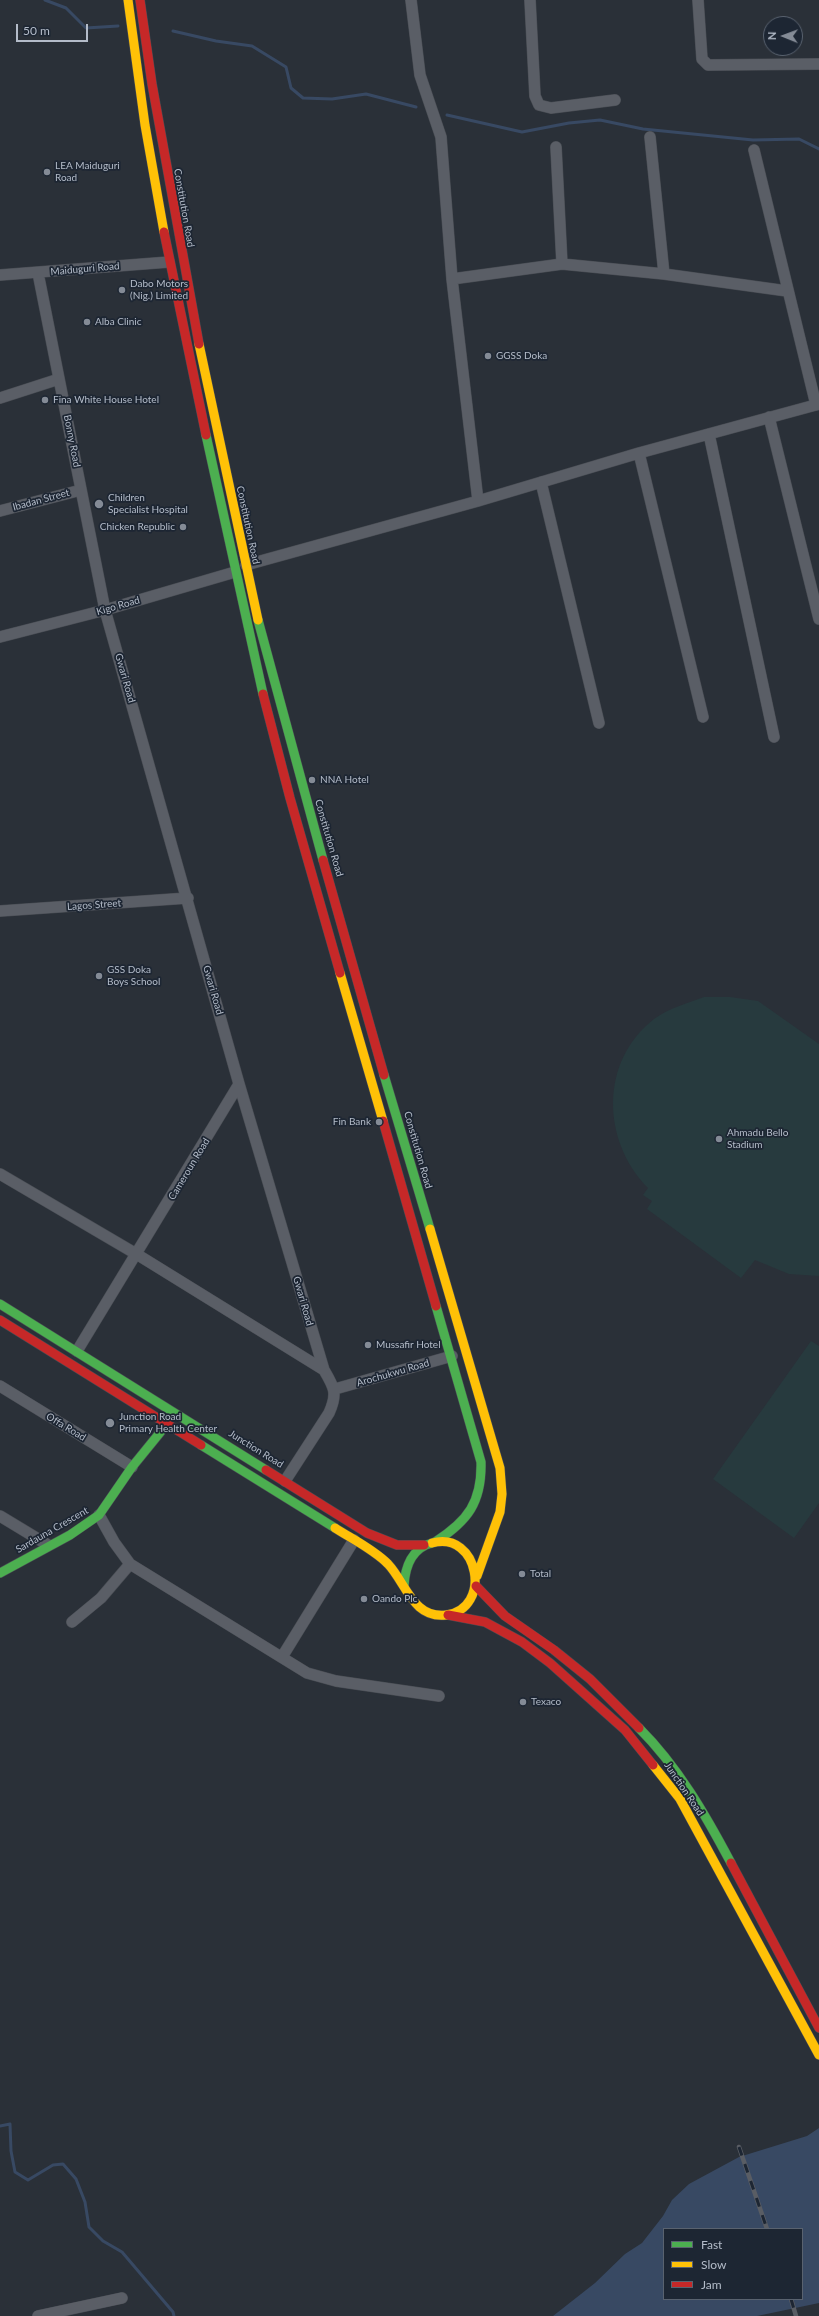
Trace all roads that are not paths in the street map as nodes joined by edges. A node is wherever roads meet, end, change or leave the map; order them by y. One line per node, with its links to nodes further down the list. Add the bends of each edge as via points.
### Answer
1 (128, 0): 11 (main road, via 145,125)
2 (140, 0): 28 (main road, Constitution Road, via 189,295)
3 (411, 0): 16 (street, via 420,75 441,137)
4 (530, 0): 7 (street, via 535,96 539,105 551,108)
5 (698, 0): 6 (street, via 702,59 708,65)
6 (819, 64)
7 (615, 100)
8 (650, 137): 14 (street)
9 (556, 147): 12 (street)
10 (754, 150): 17 (street)
11 (169, 262): 13 (street, Maiduguri Road); 29 (main road)
12 (562, 264): 14 (street); 16 (street)
13 (38, 273): 15 (street, Maiduguri Road); 18 (street, Bonny Road)
14 (664, 274): 17 (street)
15 (0, 275)
16 (452, 279): 26 (street)
17 (787, 291): 20 (street)
18 (59, 379): 19 (street); 25 (street, Bonny Road)
19 (0, 398)
20 (818, 404): 21 (street)
21 (770, 417): 22 (street); 31 (street)
22 (709, 434): 23 (street); 35 (street)
23 (639, 453): 24 (street); 33 (street)
24 (541, 482): 26 (street); 34 (street)
25 (81, 490): 27 (street, Ibadan Street); 30 (street, Bonny Road)
26 (478, 501): 28 (street)
27 (0, 511)
28 (246, 565): 39 (main road, Constitution Road, via 265,650)
29 (235, 572): 30 (street, Kigo Road); 40 (main road, via 252,652 290,798)
30 (105, 610): 32 (street, Kigo Road); 36 (street, Gwari Road)
31 (819, 619)
32 (0, 637)
33 (703, 717)
34 (599, 723)
35 (774, 737)
36 (188, 898): 37 (street, Lagos Street); 38 (street, Gwari Road)
37 (0, 911)
38 (239, 1084): 42 (street, Cameroun Road); 47 (street, Gwari Road)
39 (398, 1123): 40 (main road); 61 (main road, Constitution Road, via 500,1468 500,1510 481,1554)
40 (386, 1127): 46 (main road)
41 (0, 1174): 42 (street, Gwari Road)
42 (138, 1255): 45 (street, Cameroun Road); 47 (street, Gwari Road)
43 (0, 1304): 45 (main road, Junction Road)
44 (0, 1320): 50 (main road)
45 (78, 1351): 52 (main road, Junction Road)
46 (452, 1356): 49 (street, Arochukwu Road); 56 (main road, via 478,1447 482,1477 480,1491 468,1515)
47 (324, 1370): 49 (street, Gwari Road)
48 (0, 1386): 51 (street, Offa Road)
49 (335, 1390): 52 (street, via 334,1403 329,1413)
50 (167, 1424): 51 (main road, Sardauna Crescent); 55 (main road)
51 (132, 1467): 53 (main road, Sardauna Crescent)
52 (285, 1480): 58 (main road, Junction Road, via 380,1540 397,1545)
53 (99, 1515): 57 (main road, Sardauna Crescent); 59 (street)
54 (0, 1516): 57 (street)
55 (354, 1540): 62 (main road, via 389,1565); 66 (street)
56 (435, 1542): 58 (main road); 61 (main road, via 447,1542 458,1546 468,1554)
57 (48, 1545): 60 (main road, Sardauna Crescent)
58 (424, 1545): 62 (main road, via 414,1552 407,1562)
59 (130, 1564): 65 (street, via 101,1598); 66 (street)
60 (0, 1573)
61 (477, 1576): 63 (main road)
62 (404, 1586): 64 (main road, via 415,1606 425,1612)
63 (476, 1586): 64 (main road, via 466,1605); 68 (main road, Junction Road, via 506,1616 590,1679 661,1750 686,1784 714,1830)
64 (448, 1615): 69 (main road, Junction Road, via 486,1622 522,1642 550,1663 625,1730 680,1799)
65 (72, 1622)
66 (282, 1657): 67 (street, via 307,1673 336,1681)
67 (439, 1696)
68 (819, 2028)
69 (819, 2056)
70 (122, 2298): 71 (street)
71 (38, 2316)

